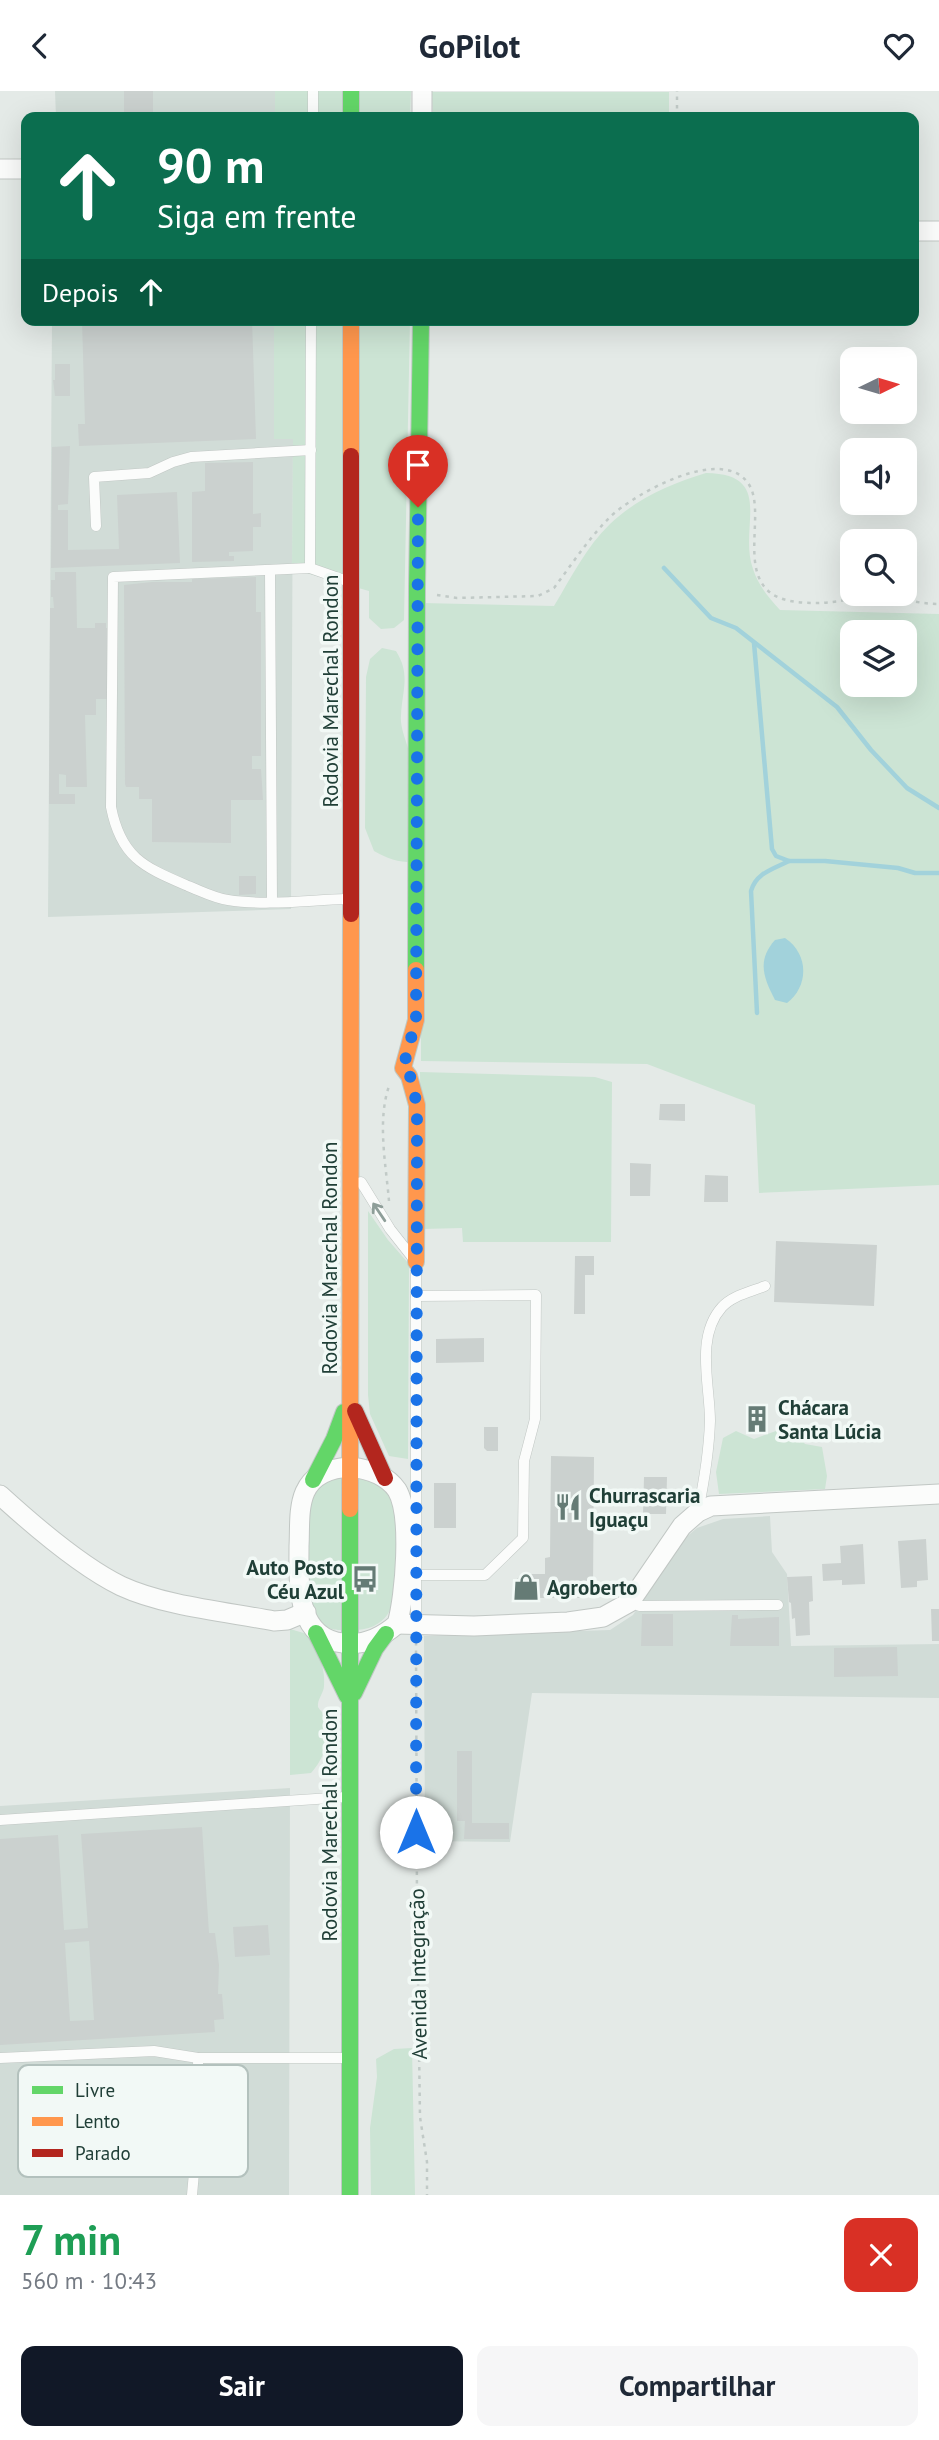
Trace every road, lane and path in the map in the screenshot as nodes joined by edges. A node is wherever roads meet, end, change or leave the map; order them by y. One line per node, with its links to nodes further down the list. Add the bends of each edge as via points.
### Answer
1 (313, 91): 5 (lane)
2 (351, 91): 6 (main road)
3 (422, 91): 7 (street)
4 (677, 91): 8 (path)
5 (313, 112)
6 (351, 112)
7 (422, 112)
8 (677, 112)
9 (0, 169): 10 (street)
10 (21, 169)
11 (919, 231): 12 (street)
12 (939, 231)
13 (312, 326): 16 (lane)
14 (351, 326): 20 (main road, Rodovia Marechal Rondon)
15 (421, 326): 21 (main road)
16 (310, 450): 17 (lane, via 191,457 149,473 94,477); 18 (lane)
17 (96, 526)
18 (310, 568): 19 (lane); 20 (lane)
19 (270, 570): 24 (lane); 24 (lane, via 113,576 111,807 128,851 150,869 217,898)
20 (351, 582): 23 (main road, Rodovia Marechal Rondon)
21 (417, 587): 22 (path, via 457,598 545,594 611,516 640,494 678,477 721,469 748,482 753,496 756,565 770,593 792,601 826,602 868,594); 25 (main road, via 416,1020)
22 (939, 604)
23 (350, 899): 24 (lane); 26 (main road, Rodovia Marechal Rondon)
24 (272, 901)
25 (403, 1068): 27 (path, via 386,1096); 28 (main road, via 410,1076 417,1105)
26 (350, 1156): 28 (lane, one-way to 26, via 366,1193); 31 (main road, Rodovia Marechal Rondon)
27 (389, 1201)
28 (416, 1262): 30 (lane)
29 (765, 1286): 38 (lane, via 723,1306 707,1337 710,1421)
30 (416, 1296): 33 (lane); 39 (lane, via 536,1295 535,1419 524,1461 523,1538 485,1575)
31 (350, 1395): 32 (main road, Rodovia Marechal Rondon); 34 (main road); 35 (main road)
32 (350, 1467): 34 (street, via 324,1472); 35 (street); 45 (main road, Rodovia Marechal Rondon)
33 (417, 1474): 35 (lane); 39 (lane)
34 (313, 1480): 42 (street, via 305,1492 300,1520 299,1586)
35 (387, 1480): 43 (street, via 405,1513)
36 (939, 1494): 38 (street, via 722,1505)
37 (0, 1495): 42 (street, via 69,1552 144,1595 274,1621)
38 (698, 1512): 40 (street, via 672,1539)
39 (416, 1575): 43 (lane)
40 (630, 1602): 41 (lane, via 640,1606); 43 (street, via 603,1617 579,1621)
41 (778, 1605)
42 (306, 1612): 44 (street)
43 (400, 1628): 45 (street); 46 (main road, via 359,1679); 56 (path, Avenida Integração)
44 (316, 1633): 45 (street); 46 (main road)
45 (351, 1644): 46 (main road, Rodovia Marechal Rondon)
46 (350, 1703): 47 (main road, Rodovia Marechal Rondon)
47 (350, 1797): 48 (lane); 51 (main road, Rodovia Marechal Rondon)
48 (0, 1820)
49 (0, 2057): 50 (lane, via 154,2051)
50 (198, 2058): 51 (lane); 52 (lane)
51 (350, 2058): 55 (main road, Rodovia Marechal Rondon)
52 (198, 2065)
53 (194, 2177): 54 (lane)
54 (192, 2195)
55 (351, 2195)
56 (427, 2195)

